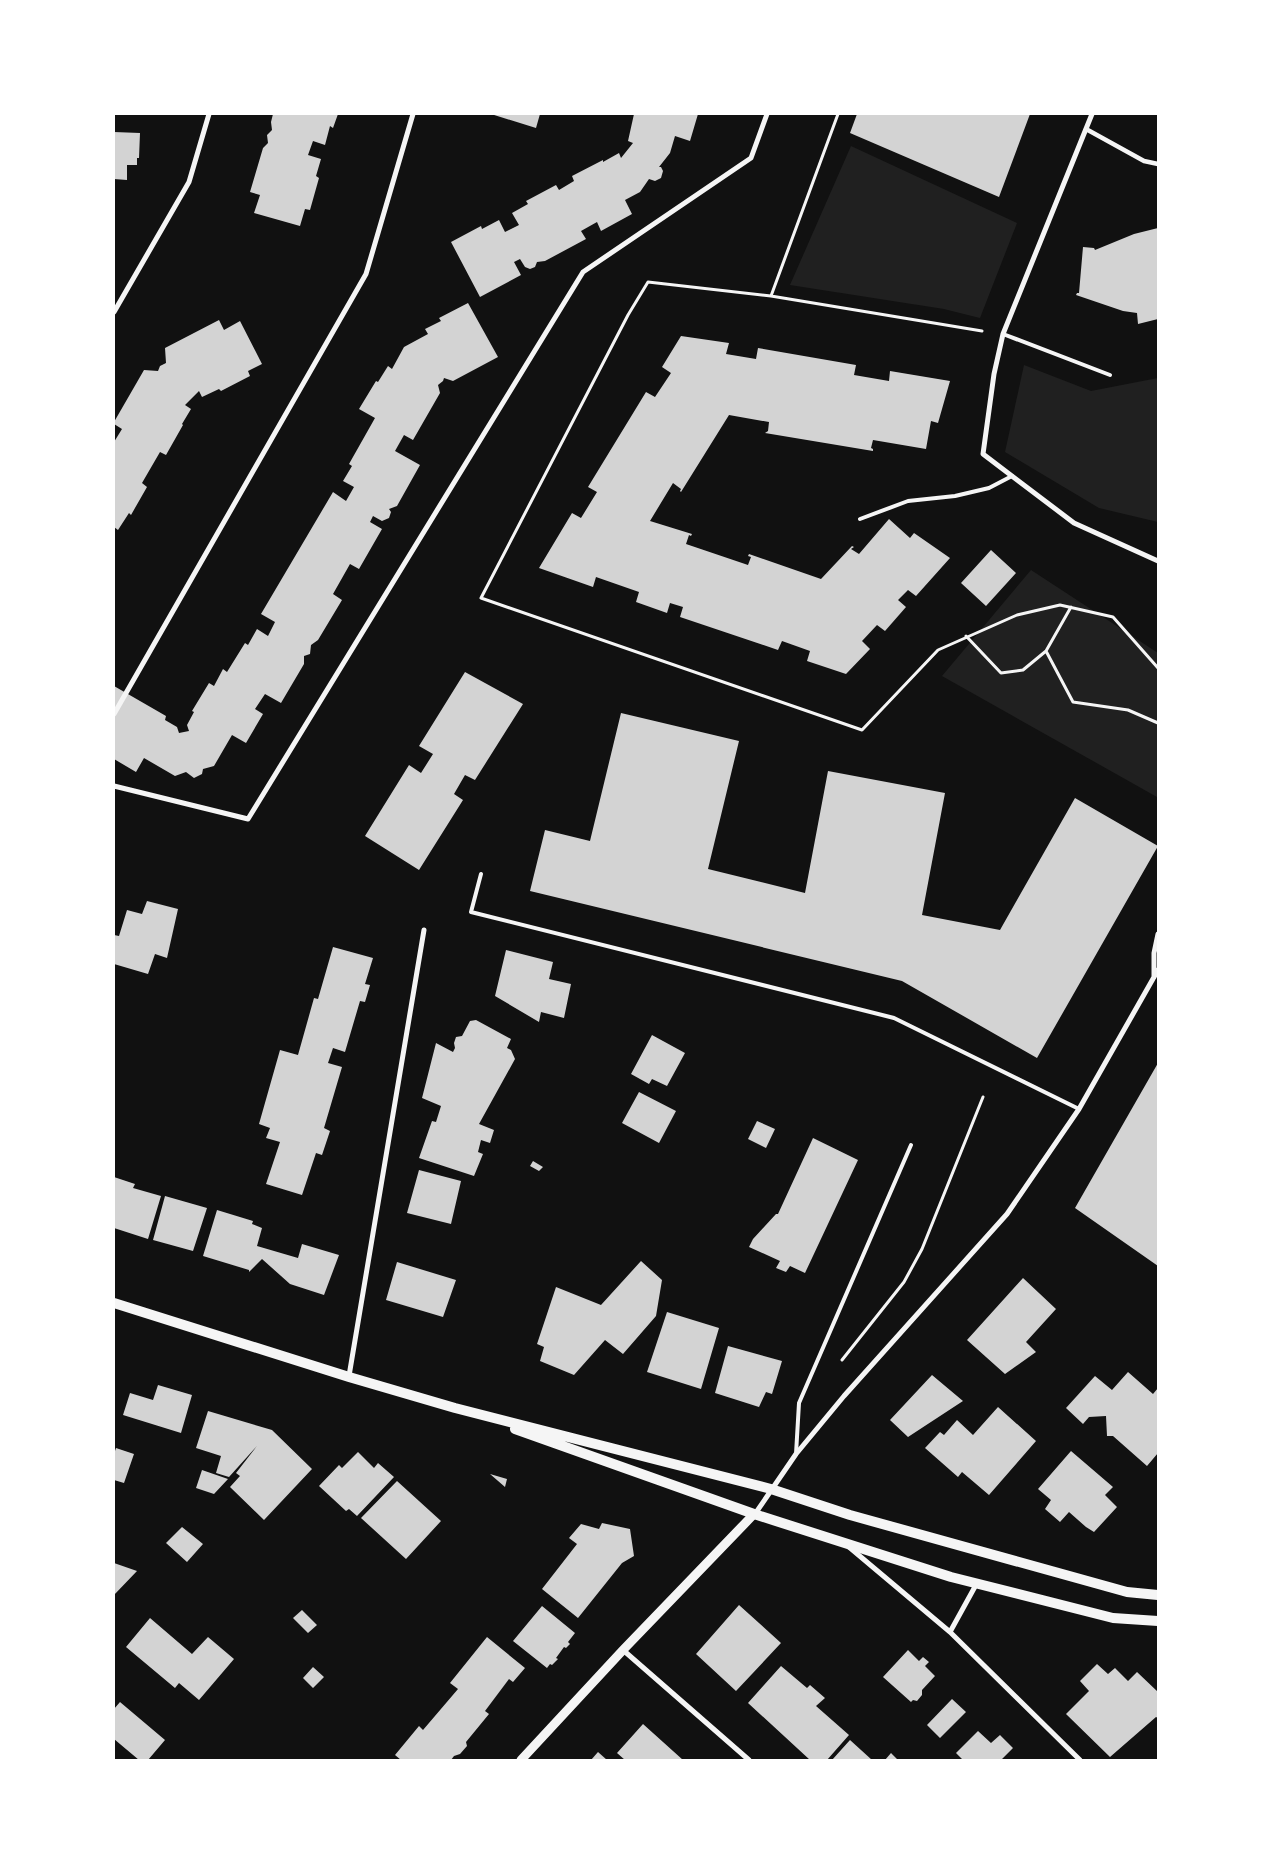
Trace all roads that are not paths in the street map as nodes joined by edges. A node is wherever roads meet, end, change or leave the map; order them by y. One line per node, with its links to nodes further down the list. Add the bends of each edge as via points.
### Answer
1 (209, 114): 7 (street, via 189,182)
2 (413, 114): 13 (street, via 366,274)
3 (767, 114): 14 (street, via 751,158 583,272 248,819)
4 (1092, 114): 5 (street)
5 (1086, 129): 6 (street, via 1144,162); 8 (street)
6 (1158, 164)
7 (114, 312)
8 (1003, 334): 9 (lane); 10 (street, via 983,454)
9 (1110, 375)
10 (1012, 476): 11 (lane, via 989,488 955,496 908,501); 12 (street, via 1074,523)
11 (860, 519)
12 (1158, 561)
13 (114, 714)
14 (114, 786)
15 (481, 874): 20 (lane, via 471,912 894,1018)
16 (424, 930): 23 (street)
17 (1158, 934): 19 (street)
18 (1158, 970): 19 (street)
19 (1154, 977): 20 (street)
20 (1079, 1109): 25 (street, via 1007,1214)
21 (911, 1145): 25 (lane, via 799,1403)
22 (114, 1303): 23 (main road)
23 (349, 1377): 24 (main road)
24 (455, 1408): 26 (main road); 27 (main road)
25 (796, 1454): 26 (street)
26 (772, 1489): 27 (street); 30 (main road, via 850,1515 1127,1592)
27 (754, 1514): 28 (main road); 33 (street)
28 (844, 1544): 29 (main road); 32 (street)
29 (977, 1584): 31 (main road, via 1113,1618); 32 (street)
30 (1158, 1595)
31 (1158, 1621)
32 (950, 1632): 36 (street)
33 (623, 1650): 34 (street); 35 (street)
34 (521, 1760)
35 (748, 1760)
36 (1080, 1760)

